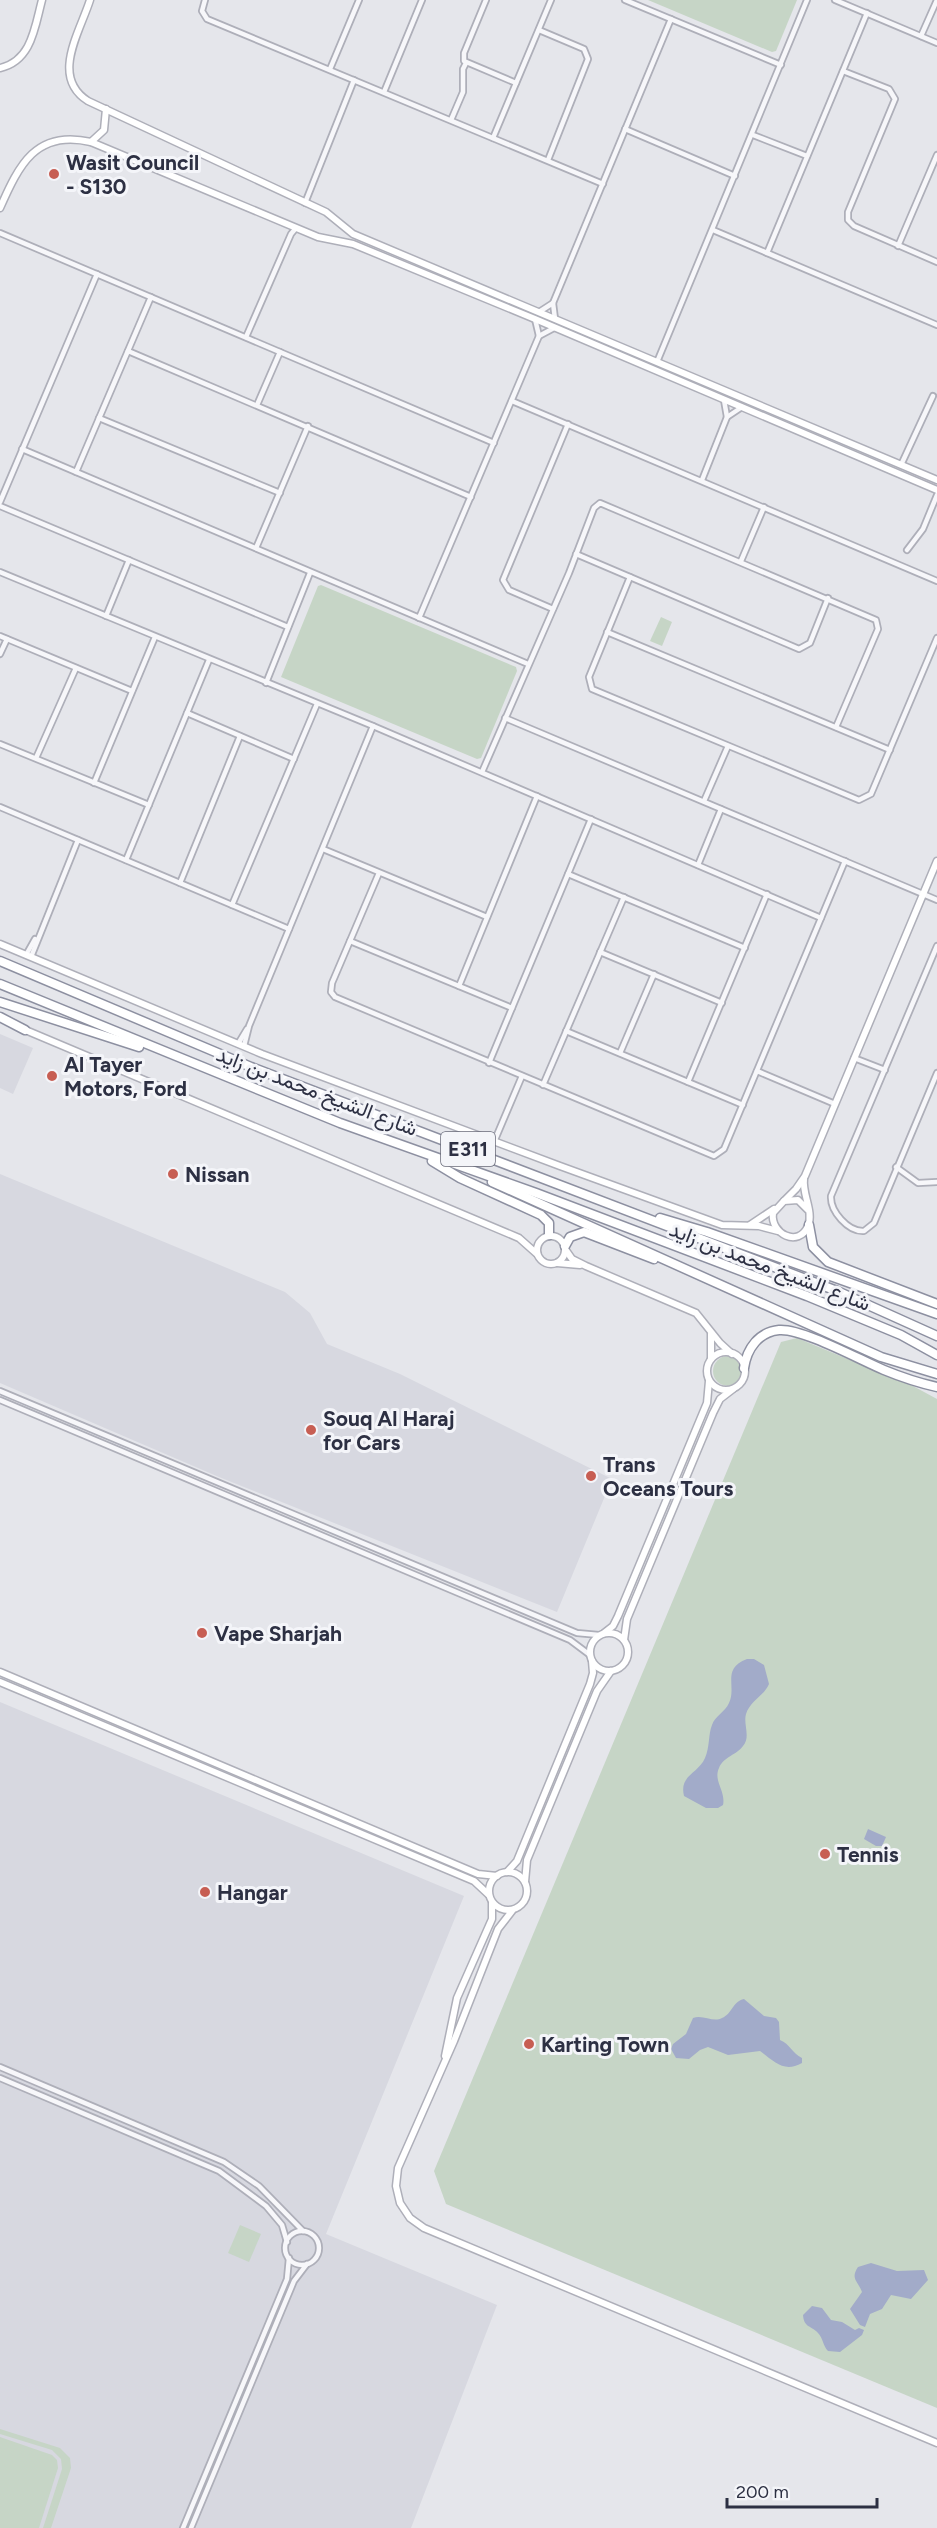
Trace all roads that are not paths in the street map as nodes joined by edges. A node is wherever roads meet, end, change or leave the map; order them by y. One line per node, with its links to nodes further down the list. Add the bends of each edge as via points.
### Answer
1 (42, 0): 19 (street, via 26,51 13,64)
2 (90, 0): 25 (street, via 70,54 69,73 80,95)
3 (359, 0): 20 (street)
4 (422, 0): 24 (street)
5 (486, 0): 17 (street, via 464,53)
6 (551, 0): 14 (street)
7 (625, 0): 13 (street)
8 (807, 0): 18 (street)
9 (835, 0): 12 (street)
10 (937, 0): 15 (street)
11 (204, 2): 20 (street, via 202,14 212,20)
12 (867, 14): 15 (street); 21 (street)
13 (671, 19): 18 (street); 27 (street)
14 (539, 30): 23 (street); 33 (street, via 581,48 588,56)
15 (921, 36): 16 (street)
16 (937, 43)
17 (466, 63): 23 (street); 26 (street, via 463,92)
18 (781, 65): 28 (street)
19 (0, 68)
20 (330, 69): 22 (street)
21 (843, 71): 32 (street); 45 (street, via 895,94 847,217 854,226)
22 (354, 80): 24 (street); 38 (street)
23 (516, 83): 29 (street)
24 (384, 92): 26 (street)
25 (106, 109): 30 (street, via 104,130); 38 (street)
26 (451, 120): 29 (street)
27 (625, 129): 36 (street); 37 (street)
28 (753, 135): 32 (street); 36 (street)
29 (493, 138): 33 (street)
30 (92, 142): 39 (street, via 64,140 34,152 16,171); 40 (street)
31 (937, 155): 34 (street)
32 (807, 156): 46 (street)
33 (548, 160): 37 (street)
34 (931, 169): 35 (street); 45 (street)
35 (937, 172)
36 (735, 176): 42 (street)
37 (603, 183): 50 (street)
38 (304, 200): 41 (street, via 330,215)
39 (0, 208)
40 (294, 227): 44 (street); 57 (street)
41 (344, 229): 44 (street); 51 (street)
42 (713, 230): 46 (street); 60 (street)
43 (0, 233): 48 (street)
44 (341, 241): 52 (street)
45 (898, 246): 47 (street)
46 (767, 253): 54 (street)
47 (937, 262)
48 (97, 274): 49 (street); 71 (street)
49 (151, 297): 57 (street); 58 (street)
50 (553, 303): 51 (street); 53 (street)
51 (539, 312): 53 (street)
52 (535, 319): 55 (street); 56 (street)
53 (555, 319): 60 (street)
54 (937, 325)
55 (556, 328): 56 (street); 62 (street)
56 (539, 336): 63 (street)
57 (246, 337): 59 (street)
58 (128, 351): 64 (street); 67 (street)
59 (280, 352): 64 (street); 70 (street)
60 (657, 362): 72 (street)
61 (933, 396): 72 (street)
62 (723, 400): 65 (street); 66 (street)
63 (512, 401): 68 (street); 70 (street)
64 (257, 405): 69 (street)
65 (742, 407): 66 (street); 74 (street)
66 (727, 417): 75 (street)
67 (99, 418): 73 (street); 78 (street)
68 (568, 424): 75 (street); 93 (street, via 503,580 509,590)
69 (308, 426): 78 (street); 80 (street)
70 (494, 443): 80 (street)
71 (22, 449): 73 (street); 81 (street)
72 (901, 465): 76 (street)
73 (76, 472): 83 (street)
74 (908, 477): 76 (street); 77 (street)
75 (702, 480): 82 (street)
76 (937, 481)
77 (937, 490)
78 (279, 493): 83 (street)
79 (937, 495): 84 (street, via 923,529)
80 (471, 497): 95 (street)
81 (0, 504): 86 (street)
82 (764, 507): 87 (street); 91 (street)
83 (256, 548): 89 (street)
84 (907, 550)
85 (576, 554): 87 (street, via 595,507 602,503); 90 (street); 93 (street)
86 (129, 560): 94 (street); 96 (street)
87 (741, 561): 92 (street)
88 (0, 572): 94 (street)
89 (310, 573): 95 (street); 96 (street)
90 (630, 577): 92 (street, via 799,649 810,643); 97 (street)
91 (937, 581)
92 (828, 598): 112 (street, via 874,618 878,625)
93 (553, 609): 104 (street)
94 (106, 616): 99 (street)
95 (419, 618): 104 (street)
96 (288, 627): 106 (street)
97 (607, 632): 112 (street); 115 (street, via 589,677 592,689)
98 (0, 636): 101 (street)
99 (155, 637): 103 (street); 107 (street)
100 (937, 638): 116 (street)
101 (6, 639): 102 (street); 105 (street)
102 (0, 654)
103 (209, 660): 106 (street); 109 (street)
104 (528, 664): 110 (street)
105 (75, 668): 107 (street); 117 (street)
106 (266, 682): 108 (street)
107 (132, 691): 120 (street)
108 (317, 704): 111 (street); 118 (street)
109 (187, 713): 113 (street); 123 (street)
110 (505, 718): 119 (street); 122 (street)
111 (373, 726): 119 (street); 128 (street)
112 (836, 727): 116 (street)
113 (240, 736): 118 (street); 135 (street)
114 (0, 744): 117 (street)
115 (728, 746): 116 (street, via 859,800 872,794); 122 (street)
116 (890, 750)
117 (36, 758): 120 (street)
118 (294, 759): 140 (street)
119 (482, 772): 121 (street)
120 (94, 783): 123 (street)
121 (537, 796): 126 (street); 141 (street)
122 (704, 801): 125 (street)
123 (148, 805): 129 (street)
124 (0, 807): 127 (street)
125 (721, 809): 130 (street); 132 (street)
126 (591, 819): 132 (street); 134 (street)
127 (78, 840): 129 (street); 149 (street)
128 (323, 849): 133 (street); 143 (street)
129 (126, 860): 135 (street)
130 (845, 861): 137 (street); 142 (street)
131 (937, 861): 137 (street)
132 (698, 865): 136 (street)
133 (379, 873): 141 (street); 144 (street)
134 (568, 874): 138 (street); 156 (street)
135 (180, 883): 140 (street)
136 (767, 894): 142 (street); 147 (street)
137 (923, 894): 139 (street); 163 (street)
138 (624, 897): 147 (street); 148 (street)
139 (937, 900)
140 (232, 905): 143 (street)
141 (487, 917): 153 (street)
142 (821, 918): 166 (street)
143 (289, 929): 160 (street)
144 (350, 940): 153 (street); 164 (street, via 331,986 335,997)
145 (0, 944): 149 (street)
146 (937, 946): 165 (street)
147 (745, 948): 155 (street)
148 (600, 952): 151 (street); 159 (street)
149 (28, 956): 160 (street)
150 (0, 961): 180 (highway, شارع الشيخ محمد بن زايد / E311, via 251,1067)
151 (654, 974): 155 (street); 161 (street)
152 (0, 984): 162 (highway, شارع الشيخ محمد بن زايد / E311)
153 (459, 986): 156 (street)
154 (0, 1002): 162 (highway, via 106,1038)
155 (722, 1003): 169 (street)
156 (512, 1008): 164 (street)
157 (0, 1018): 158 (highway)
158 (25, 1030): 187 (street)
159 (566, 1031): 161 (street); 170 (street)
160 (241, 1045): 173 (street)
161 (620, 1053): 169 (street)
162 (171, 1055): 174 (highway, شارع الشيخ محمد بن زايد / E311)
163 (854, 1058): 165 (street); 171 (street)
164 (489, 1063): 168 (street)
165 (885, 1070): 175 (street, via 835,1188 838,1213 856,1230 872,1227)
166 (757, 1071): 171 (street); 172 (street)
167 (937, 1073): 175 (street)
168 (522, 1076): 170 (street); 173 (street)
169 (688, 1082): 172 (street)
170 (543, 1085): 172 (street, via 711,1156 724,1149)
171 (835, 1104): 177 (street)
172 (743, 1105)
173 (495, 1142): 184 (street, via 722,1225)
174 (422, 1154): 176 (highway, شارع الشيخ محمد بن زايد / E311); 186 (highway, via 460,1178 541,1215 549,1223)
175 (896, 1167): 178 (street, via 918,1183)
176 (482, 1174): 191 (highway, via 515,1194); 198 (highway, شارع الشيخ محمد بن زايد / E311, via 807,1296)
177 (805, 1176): 179 (street); 182 (street)
178 (937, 1182)
179 (784, 1201): 181 (street); 182 (street, via 798,1200)
180 (622, 1207): 194 (highway, via 706,1232); 196 (highway, شارع الشيخ محمد بن زايد / E311, via 853,1298)
181 (775, 1208): 184 (street); 185 (street, via 773,1222)
182 (808, 1210): 183 (street)
183 (809, 1225): 185 (street, via 795,1237); 193 (highway, via 813,1247 828,1262)
184 (747, 1226): 185 (street)
185 (777, 1231)
186 (547, 1236): 187 (street); 188 (street, via 559,1238); 189 (street, via 538,1244)
187 (519, 1238): 189 (street)
188 (565, 1248): 190 (street, via 563,1258); 191 (highway, via 570,1237 584,1232 661,1262); 192 (street, via 572,1259)
189 (537, 1254): 190 (street, via 547,1264)
190 (556, 1263): 192 (street)
191 (680, 1265): 201 (highway, via 880,1357)
192 (586, 1266): 195 (street, via 691,1310)
193 (937, 1304)
194 (937, 1314)
195 (711, 1330): 197 (street); 199 (street)
196 (937, 1336)
197 (732, 1354): 199 (street, via 720,1353); 200 (street)
198 (937, 1355)
199 (710, 1360): 202 (street)
200 (744, 1368): 203 (highway, via 749,1349 762,1336 790,1330 893,1374); 204 (street, via 743,1380)
201 (937, 1374)
202 (710, 1381): 204 (street, via 717,1388); 211 (street, via 705,1410 616,1621)
203 (937, 1387)
204 (732, 1389): 212 (street, via 716,1406 627,1619)
205 (0, 1391): 207 (street)
206 (0, 1400): 208 (street)
207 (61, 1417): 208 (street); 209 (street)
208 (57, 1424): 210 (street)
209 (380, 1550): 210 (street); 211 (street, via 577,1633)
210 (375, 1557): 213 (street, via 576,1643)
211 (601, 1634): 212 (street, via 615,1634); 213 (street, via 591,1644)
212 (624, 1640): 214 (street, via 628,1651 625,1662)
213 (591, 1658): 214 (street, via 602,1670); 217 (street, via 590,1684 517,1861)
214 (611, 1671): 219 (street, via 597,1691 527,1860)
215 (0, 1672): 218 (street, via 478,1874)
216 (0, 1682): 220 (street, via 474,1881)
217 (507, 1872): 218 (street); 219 (street, via 516,1873)
218 (497, 1876): 220 (street)
219 (525, 1882): 222 (street, via 527,1897)
220 (489, 1895): 221 (street)
221 (492, 1903): 222 (street, via 501,1910); 223 (street, via 490,1924 453,2011)
222 (512, 1911): 223 (street, via 498,1929)
223 (442, 2065): 230 (street, via 396,2177 400,2203 417,2224)
224 (0, 2067): 226 (street, via 224,2162 259,2186)
225 (0, 2078): 227 (street, via 219,2171 266,2206 282,2225)
226 (303, 2231): 227 (street); 229 (street, via 316,2238 319,2247 317,2256)
227 (287, 2241): 228 (street)
228 (289, 2258): 229 (street, via 297,2264); 231 (street, via 287,2279)
229 (307, 2264): 232 (street, via 294,2281)
230 (937, 2443)
231 (183, 2528)
232 (191, 2528)

